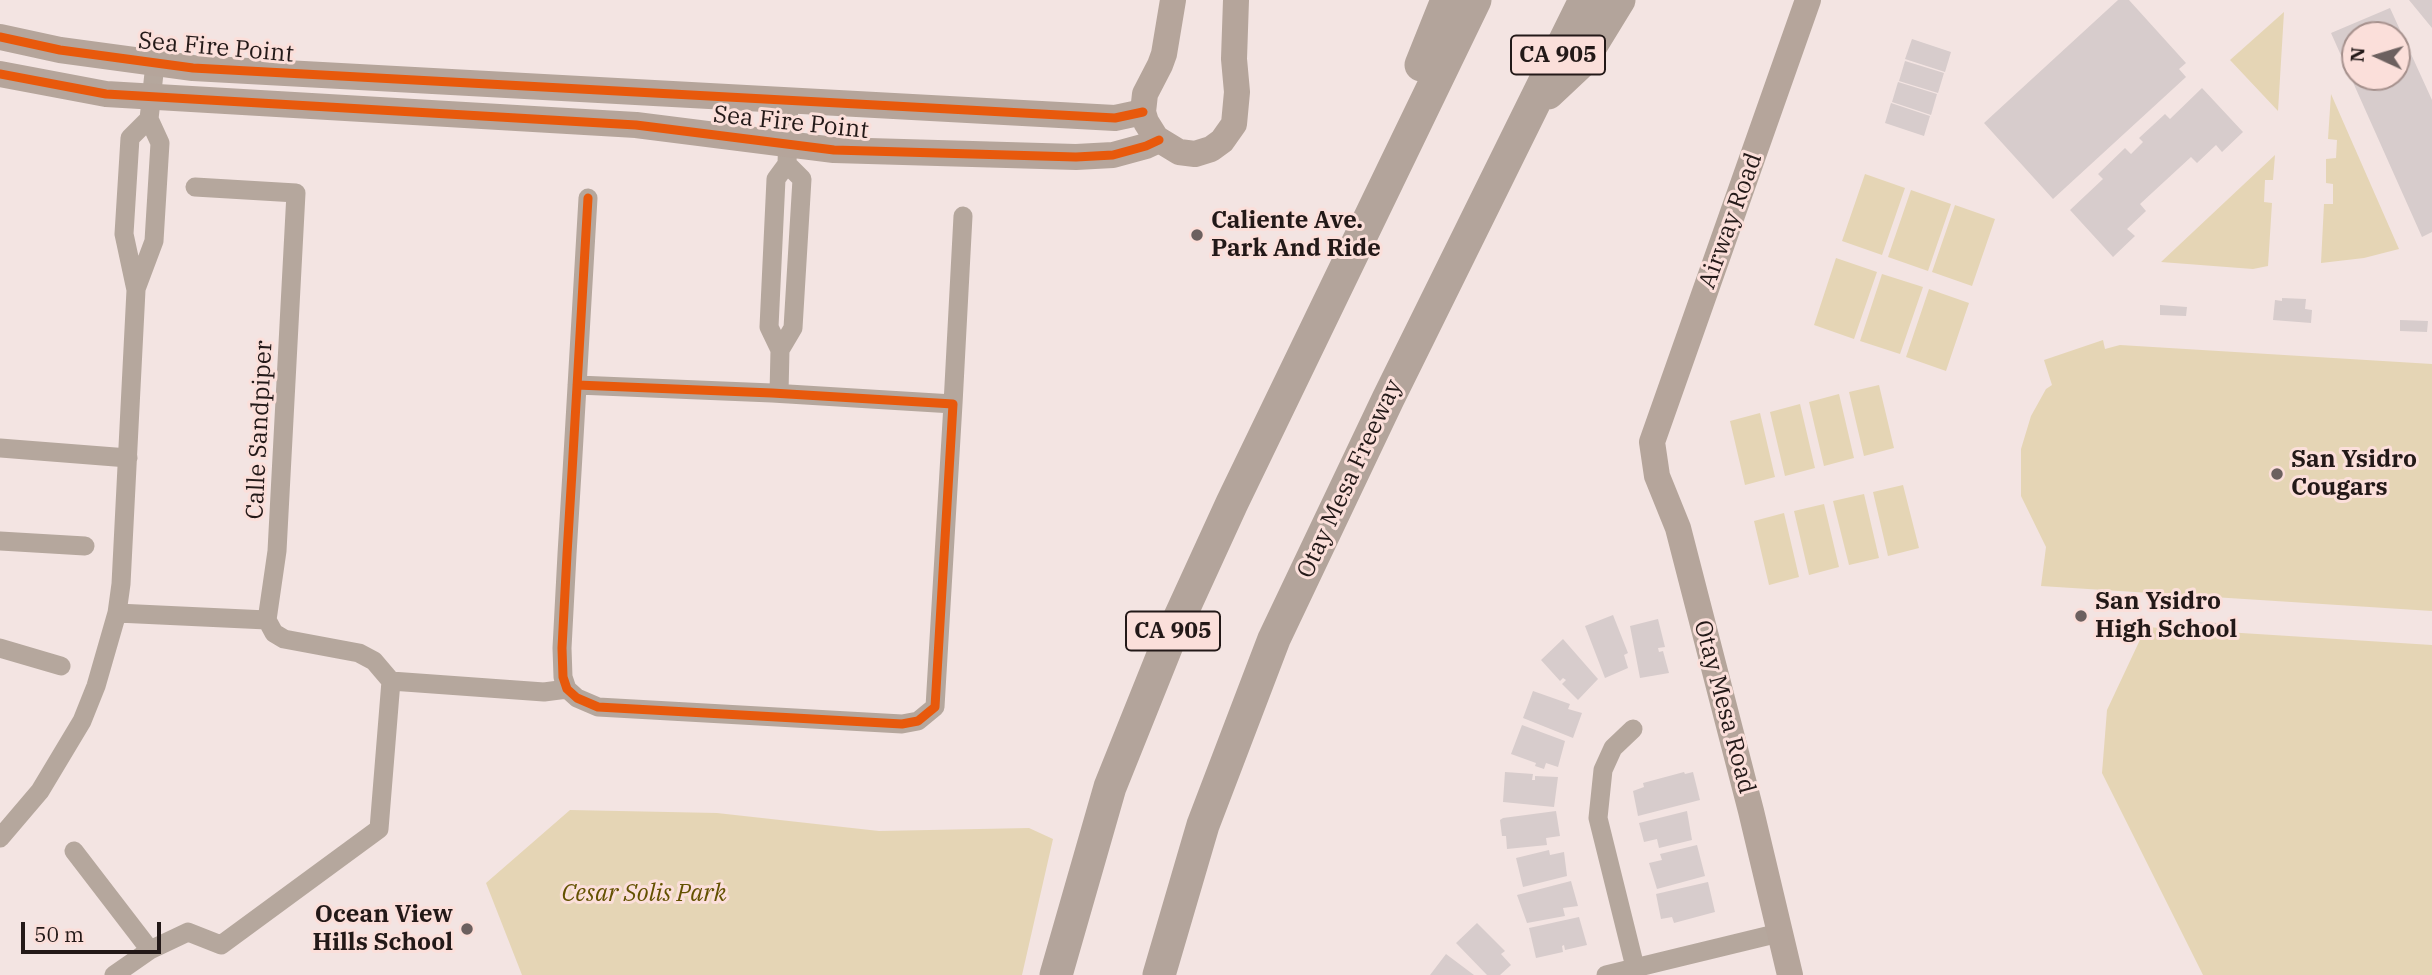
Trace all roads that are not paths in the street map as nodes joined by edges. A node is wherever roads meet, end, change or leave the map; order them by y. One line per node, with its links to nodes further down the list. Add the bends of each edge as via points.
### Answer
1 (1173, 0): 14 (street, via 1164,54 1144,94)
2 (1236, 0): 15 (street, via 1234,124 1222,141 1195,154 1180,152)
3 (1447, 0): 21 (highway)
4 (1475, 0): 21 (highway, CA 905)
5 (1585, 0): 13 (highway, Otay Mesa Freeway / CA 905)
6 (1619, 0): 13 (highway, via 1581,62)
7 (1808, 0): 25 (street, Airway Road)
8 (0, 37): 9 (street, Sea Fire Point)
9 (155, 65): 11 (street, Sea Fire Point); 12 (street)
10 (0, 74): 12 (street, Sea Fire Point, via 106,94)
11 (789, 99): 14 (street, Sea Fire Point, via 1115,118); 16 (street)
12 (150, 109): 16 (street, Sea Fire Point, via 636,125); 20 (street, via 160,143 154,241); 20 (street, via 130,138 124,234)
13 (1531, 109): 44 (highway, Otay Mesa Freeway / CA 905, via 1274,639 1203,825)
14 (1143, 112): 15 (street)
15 (1159, 140): 16 (street, Sea Fire Point, via 1113,155 1076,157 834,150)
16 (787, 154): 23 (street, via 776,179 769,327 780,350)
17 (195, 187): 31 (street, Calle Sandpiper, via 296,193 276,562)
18 (588, 198): 22 (street)
19 (963, 216): 24 (street)
20 (136, 290): 27 (street)
21 (1328, 302): 43 (highway, CA 905, via 1162,658 1110,787)
22 (577, 385): 23 (street); 35 (street, via 562,649)
23 (779, 393): 24 (street)
24 (953, 404): 35 (street, via 935,707 918,721 902,724 598,707)
25 (1652, 442): 39 (street, Otay Mesa Road, via 1657,476 1678,528)
26 (0, 448): 27 (street)
27 (128, 458): 30 (street)
28 (0, 541): 29 (street)
29 (85, 546)
30 (117, 613): 31 (street); 37 (street, via 82,721 40,791)
31 (267, 620): 34 (street, via 284,639 359,653)
32 (0, 648): 33 (street)
33 (61, 666)
34 (391, 681): 35 (street, via 544,692); 40 (street, via 379,829 221,946 188,932)
35 (567, 689)
36 (1633, 729): 41 (street, via 1613,748 1603,769 1598,818)
37 (0, 838)
38 (74, 851): 40 (street)
39 (1779, 933): 41 (street); 46 (street, Otay Mesa Road)
40 (150, 950): 42 (street)
41 (1636, 971): 45 (street)
42 (114, 975)
43 (1056, 975)
44 (1158, 975)
45 (1606, 975)
46 (1790, 975)

